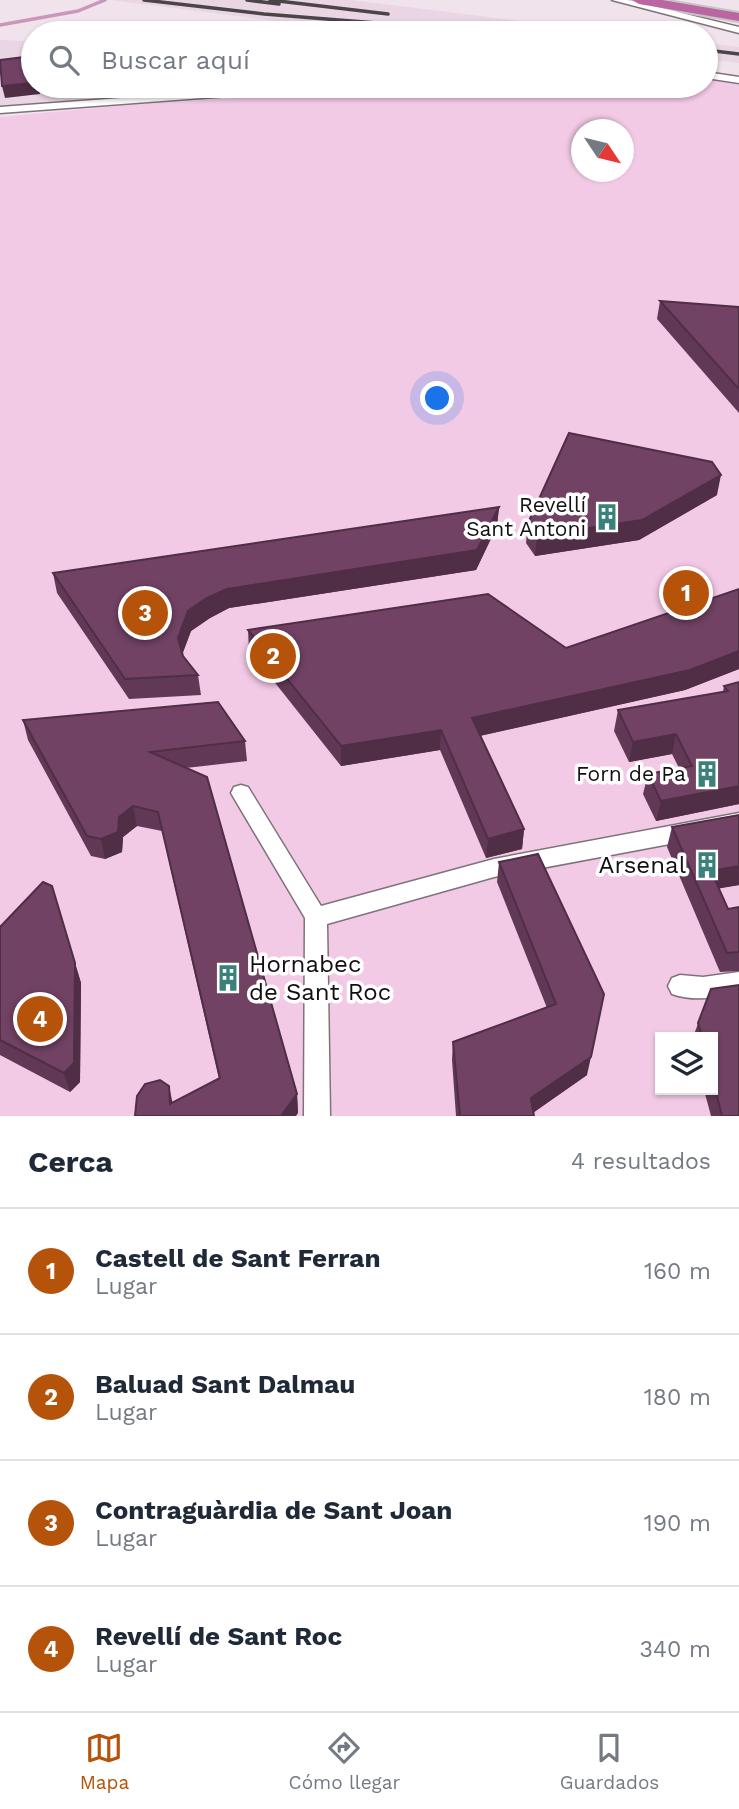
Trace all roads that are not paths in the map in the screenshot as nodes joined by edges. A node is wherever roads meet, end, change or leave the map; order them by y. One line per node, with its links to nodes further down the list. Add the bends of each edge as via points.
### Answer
1 (617, 0): 6 (street)
2 (639, 0): 5 (highway)
3 (686, 0): 4 (highway)
4 (739, 9)
5 (739, 17)
6 (702, 21)
7 (718, 25): 8 (street)
8 (739, 30)
9 (718, 77): 10 (street)
10 (739, 80)
11 (162, 98): 12 (street)
12 (0, 110)
13 (241, 793): 15 (street)
14 (739, 822): 15 (street, via 494,869)
15 (316, 917): 18 (street)
16 (739, 983): 17 (street)
17 (680, 986)
18 (317, 1116)

